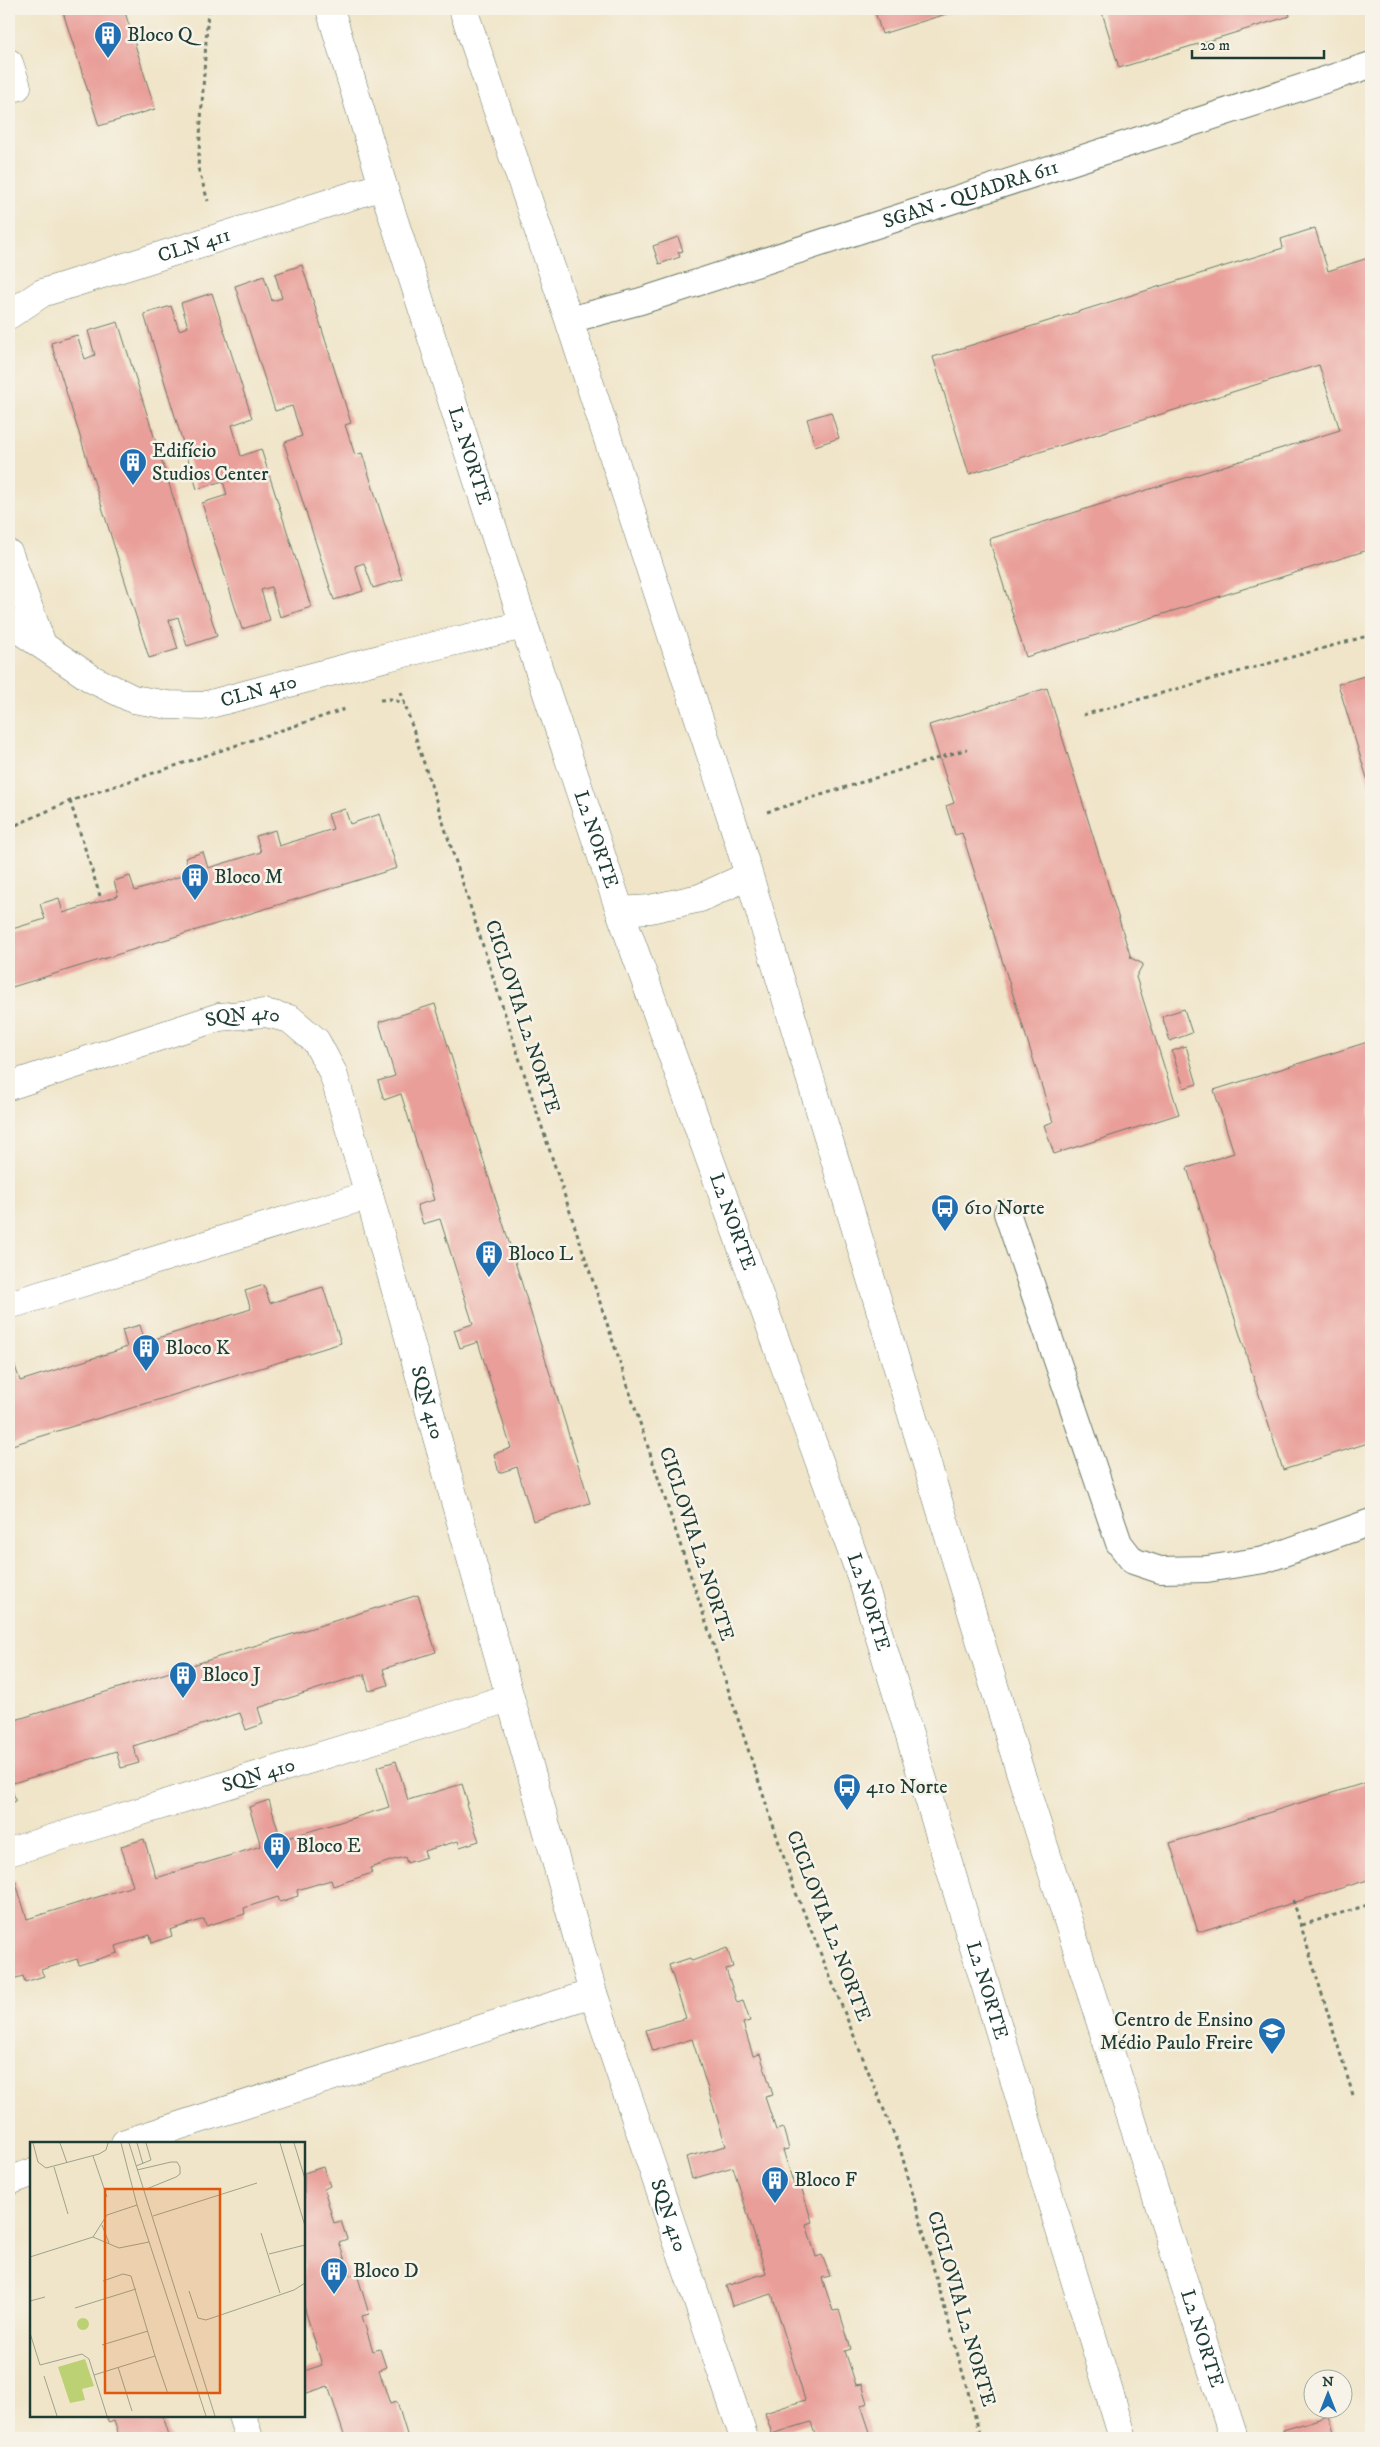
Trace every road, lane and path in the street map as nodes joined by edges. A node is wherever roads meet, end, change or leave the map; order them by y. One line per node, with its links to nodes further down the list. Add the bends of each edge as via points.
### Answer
1 (208, 9): 6 (path, via 198,168)
2 (330, 9): 5 (main road, L2 NORTE)
3 (463, 9): 8 (main road, L2 NORTE)
4 (1371, 65): 8 (lane, SGAN - QUADRA 611, via 650,298)
5 (383, 186): 6 (main road, CLN 411); 11 (main road, L2 NORTE)
6 (220, 238): 7 (main road, CLN 411, via 42,292)
7 (9, 315)
8 (570, 320): 21 (main road, L2 NORTE)
9 (9, 554): 13 (main road)
10 (9, 623): 13 (main road, CLN 410)
11 (524, 625): 14 (main road, CLN 410); 25 (main road, L2 NORTE)
12 (1371, 635): 18 (path)
13 (42, 644): 14 (main road, CLN 410, via 92,679 133,699 168,705 203,706)
14 (387, 657): 16 (path, CICLOVIA L2 NORTE)
15 (374, 700): 16 (path, via 391,699)
16 (406, 704): 45 (path, CICLOVIA L2 NORTE, via 525,1076 794,1888 901,2152)
17 (347, 709): 20 (path)
18 (1083, 715)
19 (967, 749): 21 (path)
20 (70, 801): 22 (path); 24 (path)
21 (733, 823): 23 (main road, L2 NORTE)
22 (9, 828)
23 (748, 876): 25 (main road, via 700,898); 47 (main road, L2 NORTE, via 1015,1756)
24 (100, 896)
25 (620, 911): 46 (main road, L2 NORTE, via 864,1582)
26 (9, 1086): 27 (main road, SQN 410, via 219,1017 265,1013 290,1019 316,1041 333,1074)
27 (369, 1195): 29 (main road); 31 (main road, SQN 410)
28 (1007, 1213): 30 (lane, via 1119,1544 1133,1561 1160,1570 1216,1568 1264,1560)
29 (9, 1305)
30 (1371, 1522)
31 (509, 1698): 32 (main road, SQN 410); 36 (main road, SQN 410)
32 (9, 1852)
33 (1293, 1900): 35 (path)
34 (1371, 1904): 35 (path)
35 (1302, 1925): 37 (path)
36 (594, 1993): 38 (main road); 44 (main road, SQN 410)
37 (1353, 2095)
38 (155, 2139): 39 (main road)
39 (132, 2142)
40 (30, 2173): 41 (main road)
41 (9, 2181)
42 (242, 2417): 43 (main road)
43 (249, 2438)
44 (744, 2438)
45 (981, 2438)
46 (1123, 2438)
47 (1234, 2438)

